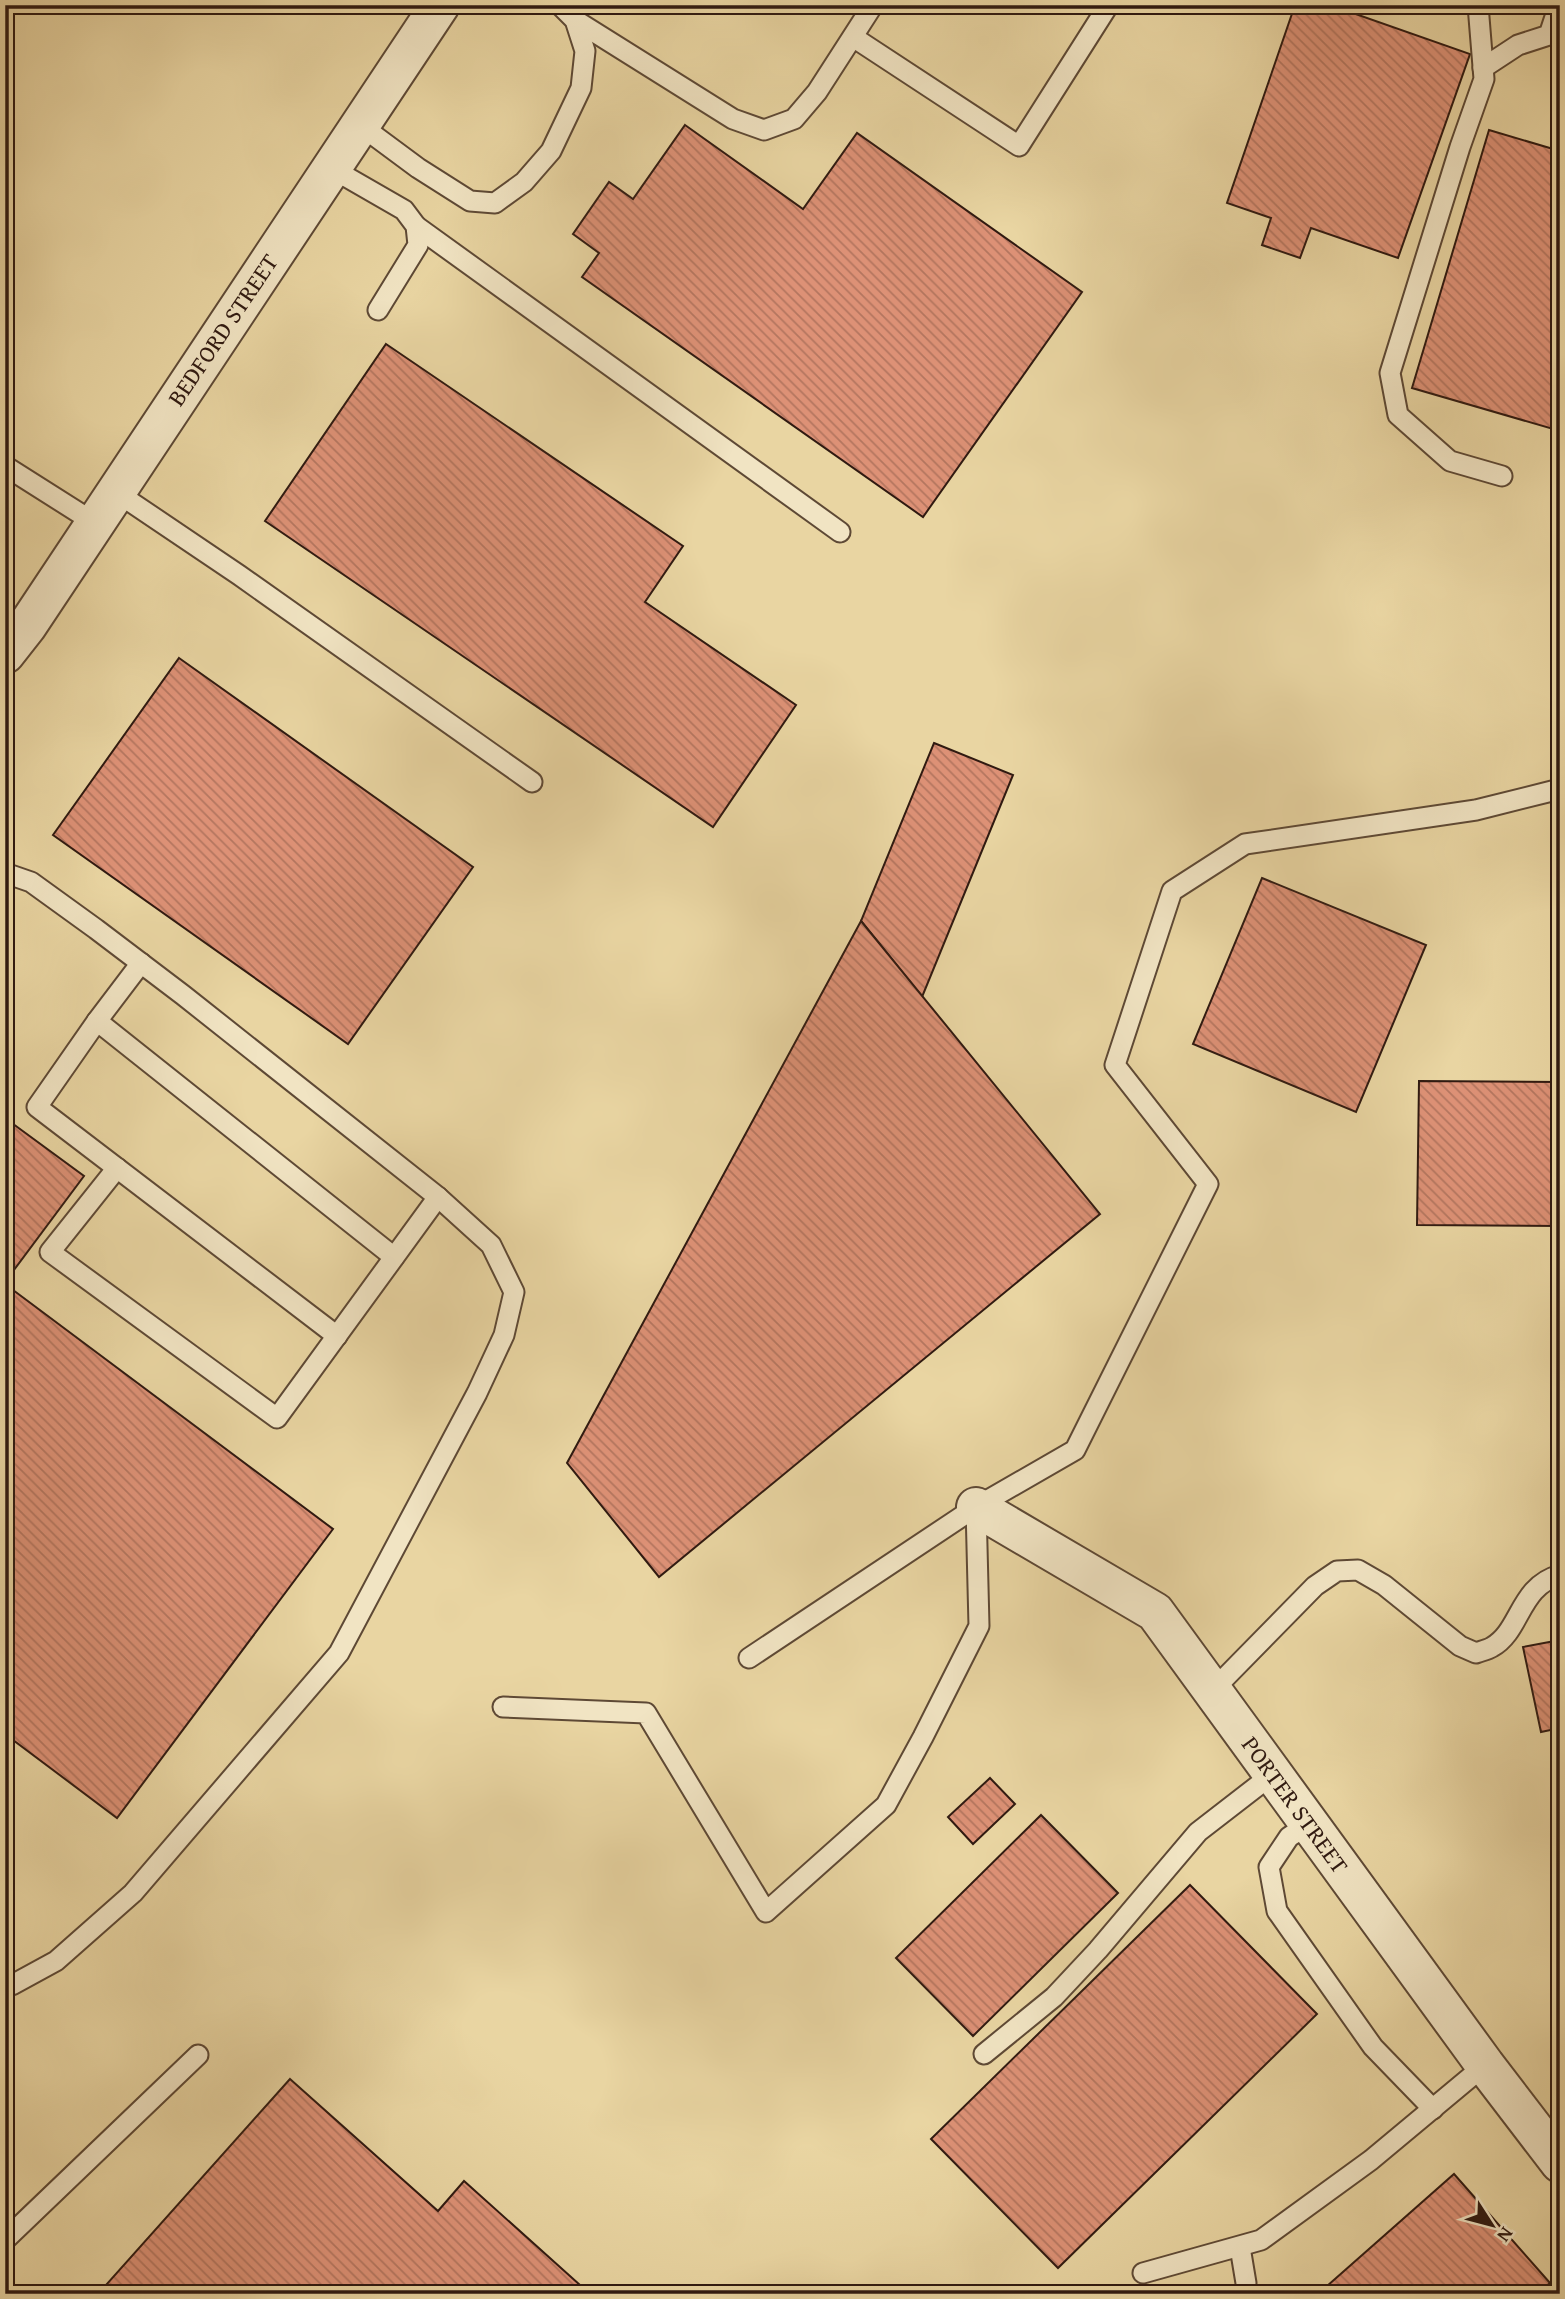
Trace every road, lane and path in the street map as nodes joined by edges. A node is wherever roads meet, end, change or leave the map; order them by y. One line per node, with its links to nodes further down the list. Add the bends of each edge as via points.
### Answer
1 (440, 5): 10 (street, BEDFORD STREET)
2 (560, 5): 7 (lane)
3 (873, 5): 8 (lane)
4 (1478, 5): 9 (lane)
5 (1559, 8): 9 (lane, via 1549,35 1518,45)
6 (1106, 9): 8 (lane, via 1019,146)
7 (575, 20): 8 (lane, via 733,119 764,130 794,120); 10 (lane, via 585,51 581,88 551,151 524,182 495,203 470,201)
8 (853, 37)
9 (1483, 68): 15 (lane, via 1484,79 1390,373 1398,415 1450,461)
10 (360, 124): 11 (street, BEDFORD STREET)
11 (331, 168): 12 (lane, via 404,210); 16 (street, BEDFORD STREET)
12 (416, 226): 13 (lane, via 418,245); 17 (lane)
13 (378, 310)
14 (5, 466): 16 (lane)
15 (1502, 476)
16 (106, 507): 18 (street, BEDFORD STREET); 19 (lane, via 250,583)
17 (840, 532)
18 (5, 654)
19 (533, 782)
20 (1560, 789): 28 (lane, via 1476,810 1245,844 1172,891 1115,1065 1208,1184 1075,1450)
21 (5, 873): 22 (lane, via 31,883)
22 (141, 963): 23 (lane); 25 (lane)
23 (97, 1021): 24 (lane, via 37,1107); 26 (lane)
24 (117, 1168): 27 (lane); 27 (lane, via 50,1252 277,1418)
25 (438, 1197): 26 (lane); 35 (lane, via 491,1245 514,1292 505,1335 339,1653 133,1893 56,1961)
26 (394, 1257): 27 (lane)
27 (337, 1336)
28 (976, 1507): 30 (lane); 31 (street, PORTER STREET, via 1155,1612); 32 (lane, via 979,1626 923,1737 886,1805 766,1912 646,1713)
29 (1560, 1575): 31 (lane, via 1535,1589 1494,1646 1476,1653 1460,1646 1384,1585 1358,1570 1337,1571 1315,1586)
30 (750, 1658)
31 (1212, 1690): 33 (street, PORTER STREET)
32 (503, 1707)
33 (1273, 1774): 34 (street, PORTER STREET); 36 (lane, via 1198,1832 1054,1997)
34 (1310, 1824): 38 (street, PORTER STREET); 39 (lane, via 1290,1838 1269,1867 1277,1911 1373,2047)
35 (5, 1985)
36 (984, 2054)
37 (198, 2055): 41 (lane)
38 (1485, 2065): 39 (lane); 40 (street, PORTER STREET)
39 (1433, 2109): 42 (lane, via 1371,2161 1261,2240)
40 (1560, 2163)
41 (5, 2241)
42 (1240, 2246): 43 (lane); 44 (lane)
43 (1143, 2273)
44 (1245, 2294)

